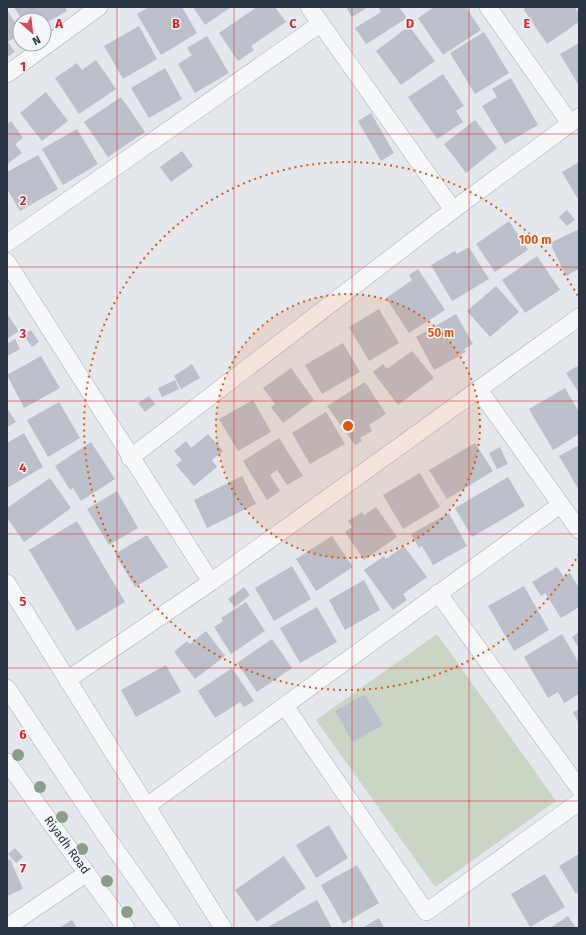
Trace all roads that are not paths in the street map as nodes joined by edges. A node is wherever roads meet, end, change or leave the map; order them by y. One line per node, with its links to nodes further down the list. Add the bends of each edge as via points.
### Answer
1 (99, 7): 5 (street)
2 (309, 7): 4 (street)
3 (488, 7): 6 (street)
4 (320, 24): 7 (street); 8 (street)
5 (7, 74)
6 (574, 120): 7 (street)
7 (453, 210): 12 (street)
8 (7, 243)
9 (7, 262): 12 (street)
10 (579, 317): 11 (street)
11 (479, 390): 13 (street); 15 (street)
12 (130, 458): 15 (street)
13 (560, 505): 14 (street); 17 (street)
14 (579, 530)
15 (211, 582): 18 (street)
16 (7, 584): 18 (street)
17 (438, 593): 20 (street); 22 (street)
18 (67, 680): 24 (street)
19 (7, 688): 28 (street)
20 (285, 706): 23 (street, via 426,912); 24 (street)
21 (7, 762): 25 (street, Riyadh Road)
22 (579, 788)
23 (579, 802)
24 (147, 806): 29 (street)
25 (88, 874): 26 (street); 27 (street, Riyadh Road)
26 (7, 927)
27 (126, 928)
28 (171, 928)
29 (223, 928)

